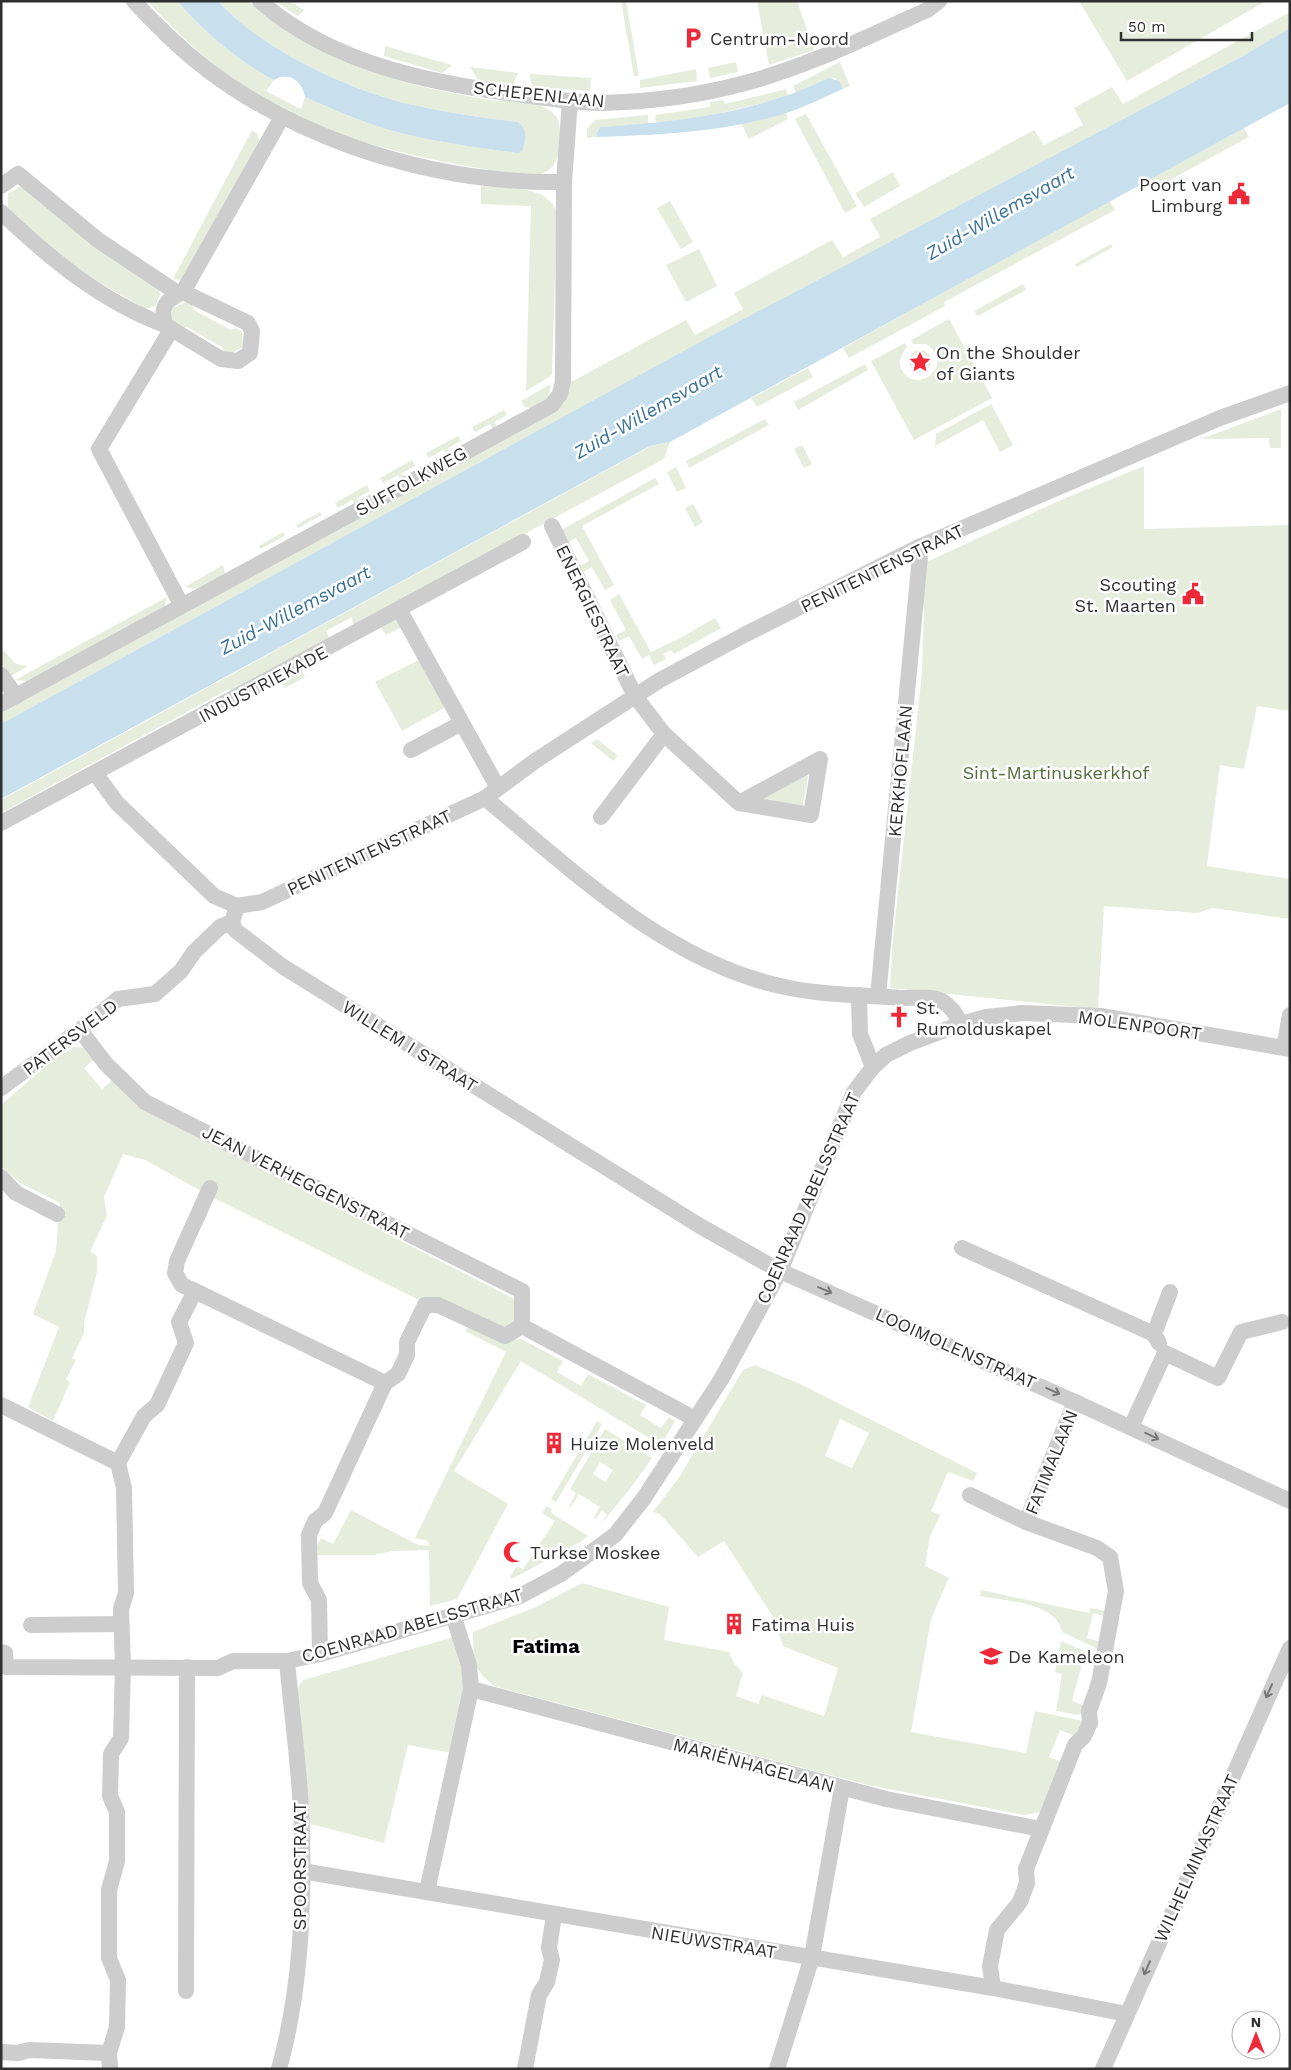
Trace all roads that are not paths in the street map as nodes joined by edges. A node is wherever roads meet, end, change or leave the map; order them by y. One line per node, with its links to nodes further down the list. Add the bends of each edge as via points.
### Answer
1 (134, 1): 5 (street, via 188,56 226,85)
2 (260, 1): 4 (street, SCHEPENLAAN, via 309,35 394,70 484,90)
3 (939, 1): 4 (street, SCHEPENLAAN, via 927,10 798,68 743,84 671,98)
4 (570, 101): 6 (street, SUFFOLKWEG)
5 (282, 117): 6 (street, via 365,151 431,168 485,178); 9 (street)
6 (564, 182): 15 (street, SUFFOLKWEG, via 562,380 560,394 552,404)
7 (1, 186): 9 (street, via 18,174 98,240)
8 (1, 212): 10 (street, via 67,270 137,315)
9 (181, 293): 10 (street, via 172,298 162,312); 10 (street, via 248,323 252,331 250,353 238,361 221,359)
10 (168, 328): 15 (street, via 100,449)
11 (1290, 393): 14 (street, PENITENTENSTRAAT, via 1220,418)
12 (552, 526): 19 (street, ENERGIESTRAAT)
13 (523, 542): 16 (street, INDUSTRIEKADE)
14 (921, 546): 19 (street, PENITENTENSTRAAT, via 746,634); 32 (street, KERKHOFLAAN)
15 (182, 606): 18 (street, SUFFOLKWEG)
16 (400, 609): 21 (street); 24 (street, INDUSTRIEKADE)
17 (1, 675): 18 (street)
18 (16, 696): 20 (street, SUFFOLKWEG)
19 (635, 696): 22 (street, ENERGIESTRAAT); 25 (street, PENITENTENSTRAAT)
20 (1, 704)
21 (462, 723): 23 (street); 25 (street)
22 (664, 734): 26 (street, ENERGIESTRAAT); 27 (street)
23 (411, 750)
24 (95, 773): 28 (street, INDUSTRIEKADE); 29 (street, via 117,802 214,896)
25 (491, 793): 29 (street, PENITENTENSTRAAT, via 262,902); 31 (street, via 618,907 698,957 739,975 781,986)
26 (739, 803): 26 (street, via 811,815 820,759 772,786)
27 (601, 816)
28 (1, 823)
29 (237, 906): 30 (street)
30 (232, 922): 35 (street, PATERSVELD, via 220,927 194,952 181,971 154,994 118,999); 43 (street, WILLEM I STRAAT, via 235,930 282,966 700,1226)
31 (859, 995): 32 (street); 37 (street, via 860,1034)
32 (878, 996): 34 (street, via 940,1000 952,1008)
33 (1290, 1015): 36 (street)
34 (961, 1024): 36 (street, MOLENPOORT, via 1022,1013 1101,1016); 37 (street, COENRAAD ABELSSTRAAT, via 910,1043 886,1055)
35 (80, 1030): 38 (street, PATERSVELD); 47 (street, JEAN VERHEGGENSTRAAT, via 106,1064 145,1102 522,1291)
36 (1287, 1048)
37 (873, 1067): 43 (street, COENRAAD ABELSSTRAAT, via 854,1092)
38 (1, 1088)
39 (1, 1177): 41 (street, via 16,1193)
40 (210, 1188): 44 (street, via 177,1261 175,1273 182,1285)
41 (57, 1214)
42 (962, 1248): 48 (street)
43 (780, 1271): 51 (street, LOOIMOLENSTRAAT, one-way to 51); 53 (street, COENRAAD ABELSSTRAAT, via 722,1378)
44 (195, 1291): 50 (street); 55 (street, via 179,1322 186,1343 158,1405 144,1416)
45 (1170, 1292): 48 (street)
46 (1282, 1322): 49 (street, via 1241,1332 1218,1378)
47 (522, 1326): 50 (street, via 505,1336 438,1305 425,1305 407,1342 407,1355 398,1374); 53 (street)
48 (1154, 1334): 49 (street)
49 (1165, 1353): 54 (street)
50 (385, 1383): 64 (street, via 325,1513 315,1521 309,1535 310,1583 319,1600)
51 (1075, 1402): 54 (street, LOOIMOLENSTRAAT); 58 (street, FATIMALAAN)
52 (1, 1405): 55 (street)
53 (695, 1419): 59 (street, COENRAAD ABELSSTRAAT, via 644,1498 615,1535 561,1574 520,1596)
54 (1131, 1427): 57 (street, LOOIMOLENSTRAAT, one-way to 57)
55 (118, 1463): 60 (street, via 124,1488 126,1593)
56 (970, 1495): 58 (street, FATIMALAAN)
57 (1290, 1501)
58 (1026, 1522): 70 (street, FATIMALAAN, via 1097,1548 1110,1557 1116,1591 1099,1683 1089,1711 1090,1722 1084,1736 1074,1745)
59 (453, 1615): 64 (street, COENRAAD ABELSSTRAAT); 68 (street, via 469,1665)
60 (121, 1624): 61 (street); 66 (street)
61 (31, 1625)
62 (1290, 1648): 77 (street, WILHELMINASTRAAT, one-way to 77)
63 (1, 1652): 66 (street, COENRAAD ABELSSTRAAT, via 5,1653 6,1668)
64 (320, 1654): 65 (street, COENRAAD ABELSSTRAAT)
65 (288, 1661): 67 (street, COENRAAD ABELSSTRAAT, via 233,1661 218,1668); 71 (street, SPOORSTRAAT)
66 (123, 1666): 67 (street, COENRAAD ABELSSTRAAT); 79 (street, via 121,1738 111,1754 110,1796 118,1812 117,1861 109,1890 109,1958 118,1980 117,2027)
67 (187, 1668): 76 (street)
68 (471, 1689): 69 (street, MARIËNHAGELAAN); 72 (street)
69 (842, 1788): 70 (street, MARIËNHAGELAAN); 74 (street)
70 (1041, 1829): 75 (street, via 1026,1868 1027,1883 1020,1902 997,1930 990,1966)
71 (302, 1871): 72 (street, NIEUWSTRAAT); 80 (street, SPOORSTRAAT, via 297,1984)
72 (427, 1891): 73 (street, NIEUWSTRAAT)
73 (554, 1915): 74 (street, NIEUWSTRAAT); 81 (street, via 549,1948 552,1960 547,1982 539,1995)
74 (812, 1958): 75 (street, NIEUWSTRAAT); 82 (street)
75 (993, 1988): 77 (street, NIEUWSTRAAT)
76 (186, 1991)
77 (1127, 2014): 83 (street, WILHELMINASTRAAT)
78 (1, 2052): 79 (street, via 29,2050)
79 (109, 2061)
80 (279, 2069)
81 (524, 2069)
82 (777, 2069)
83 (1103, 2069)

